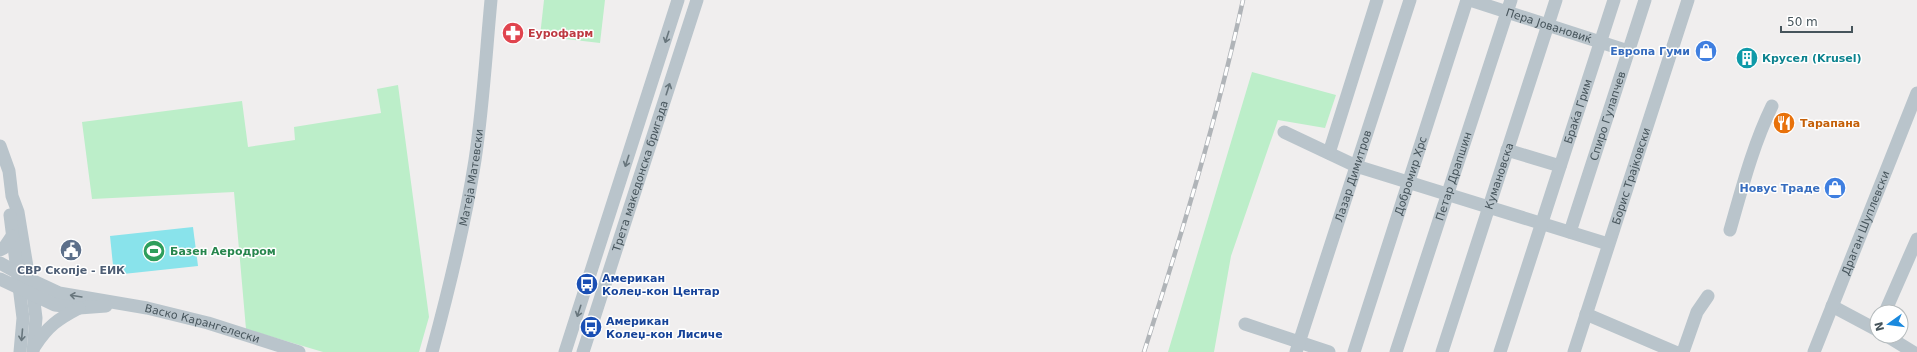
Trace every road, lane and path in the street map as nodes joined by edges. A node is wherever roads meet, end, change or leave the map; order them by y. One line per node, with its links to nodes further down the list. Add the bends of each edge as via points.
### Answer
1 (491, 0): 53 (street, Матеја Матевски, via 475,160 468,202)
2 (678, 0): 54 (street, Трета македонска бригада, one-way to 54)
3 (697, 0): 55 (street, Трета македонска бригада, one-way to 3)
4 (1377, 0): 21 (street)
5 (1410, 0): 22 (street, Лазар Димитров)
6 (1467, 0): 24 (street, Добромир Хрс)
7 (1470, 0): 12 (street, Пера Јовановиќ)
8 (1556, 0): 13 (street, Кумановска)
9 (1614, 0): 14 (street, Браќа Грим)
10 (1645, 0): 15 (street, Спиро Гулапчев)
11 (1688, 0): 33 (street, Борис Трајковски)
12 (1509, 6): 13 (street, Пера Јовановиќ); 25 (street, Петар Драпшин)
13 (1548, 25): 14 (street, Пера Јовановиќ); 20 (street, Кумановска)
14 (1600, 42): 15 (street, Пера Јовановиќ); 23 (street, Браќа Грим)
15 (1628, 51): 30 (street, Спиро Гулапчев)
16 (1917, 93): 42 (street, Драган Шуплевски)
17 (1772, 106): 29 (street, via 1742,187)
18 (1284, 132): 21 (street)
19 (0, 146): 26 (street, via 10,171)
20 (1507, 150): 23 (street); 27 (street, Кумановска)
21 (1329, 153): 22 (street)
22 (1356, 166): 24 (street); 48 (street, Лазар Димитров)
23 (1560, 166): 28 (street, Браќа Грим)
24 (1409, 182): 25 (street); 57 (street, Добромир Хрс)
25 (1449, 194): 27 (street); 58 (street, Петар Драпшин)
26 (12, 196): 31 (street); 37 (street, via 18,212)
27 (1489, 207): 28 (street); 59 (street, Кумановска)
28 (1541, 223): 30 (street); 60 (street, Браќа Грим)
29 (1730, 230)
30 (1570, 232): 33 (street)
31 (12, 236): 34 (street); 37 (street)
32 (1917, 238): 41 (street)
33 (1608, 244): 44 (street, Борис Трајковски)
34 (0, 250)
35 (0, 263): 37 (street, Васко Карангелески)
36 (0, 279): 37 (street, Васко Карангелески)
37 (22, 280): 38 (street); 40 (street, Васко Карангелески, one-way to 37, via 74,297); 51 (street, one-way to 51, via 24,318)
38 (33, 294): 43 (street, Васко Карангелески, via 55,305); 49 (street, via 36,318)
39 (1708, 296): 63 (street, via 1697,312)
40 (128, 303): 43 (street, Васко Карангелески); 52 (street, Васко Карангелески, via 208,323)
41 (1888, 304)
42 (1832, 306): 46 (street); 64 (street, Драган Шуплевски)
43 (79, 308): 49 (street, via 45,330)
44 (1586, 314): 61 (street, Борис Трајковски); 62 (street)
45 (1245, 324): 48 (street)
46 (1869, 326)
47 (1898, 344): 50 (street)
48 (1298, 348): 56 (street)
49 (34, 349)
50 (1909, 351)
51 (20, 352)
52 (299, 352)
53 (432, 352)
54 (565, 352)
55 (583, 352)
56 (1329, 352)
57 (1354, 352)
58 (1396, 352)
59 (1442, 352)
60 (1500, 352)
61 (1574, 352)
62 (1675, 352)
63 (1682, 352)
64 (1814, 352)

